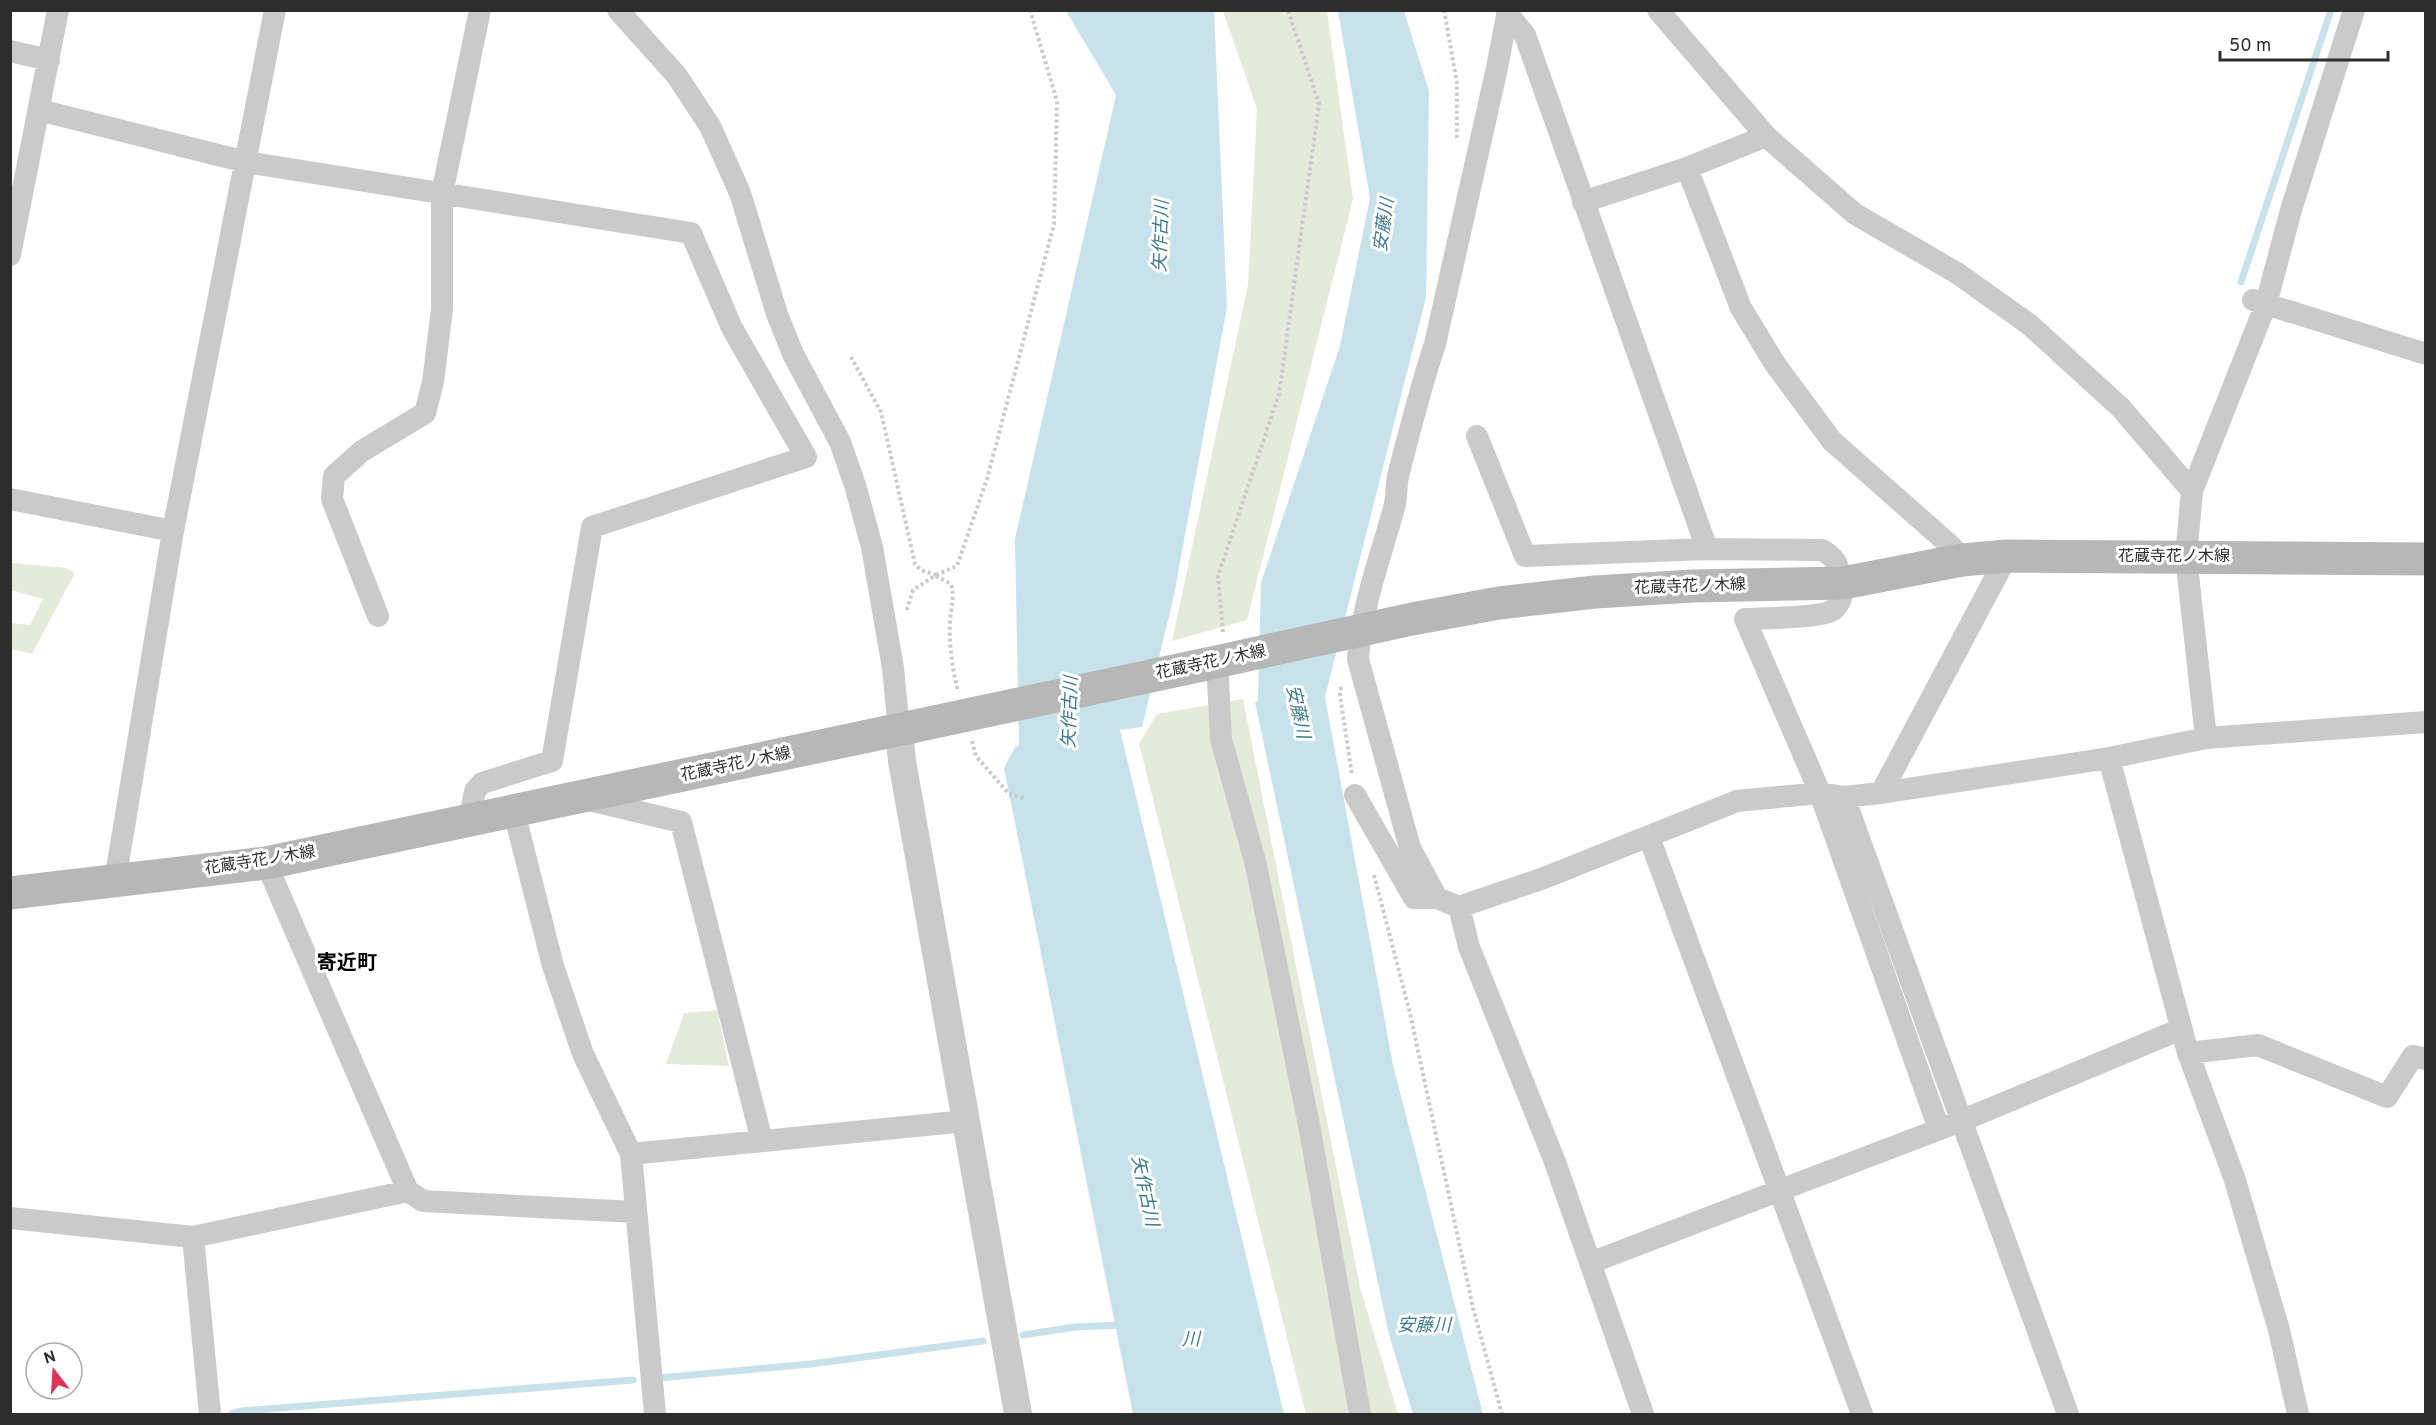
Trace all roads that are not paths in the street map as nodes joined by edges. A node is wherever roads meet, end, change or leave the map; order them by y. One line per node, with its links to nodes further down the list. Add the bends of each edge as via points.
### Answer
1 (58, 10): 9 (street)
2 (275, 10): 12 (street)
3 (480, 10): 14 (street)
4 (618, 10): 33 (street, via 677,76 710,126 740,193 793,354 840,442 872,547)
5 (1658, 10): 11 (street)
6 (2354, 10): 17 (street)
7 (1507, 12): 15 (street, via 1526,35); 30 (street, via 1435,344 1398,475 1396,501)
8 (10, 51): 9 (street)
9 (49, 60): 10 (street)
10 (39, 110): 12 (street); 16 (street)
11 (1766, 136): 13 (street); 20 (street, via 1855,214 1958,273 2030,325 2121,408)
12 (246, 162): 14 (street); 22 (street)
13 (1687, 168): 15 (street); 27 (street, via 1741,308 1774,364 1832,441)
14 (442, 194): 29 (street, via 442,309 425,413 362,451 334,476 332,499); 42 (street, via 691,233 732,328 806,457 592,527 552,761 483,783 475,791)
15 (1583, 202): 23 (street)
16 (10, 255)
17 (2259, 302): 18 (street); 20 (street)
18 (2426, 354)
19 (1477, 436): 23 (street, via 1524,556)
20 (2192, 491): 25 (street)
21 (10, 499): 22 (street)
22 (173, 531): 45 (street)
23 (1707, 549): 28 (street, via 1822,550 1837,562)
24 (2007, 556): 25 (main road, 花蔵寺花ノ木線); 27 (main road, 花蔵寺花ノ木線); 37 (street)
25 (2186, 557): 26 (main road, 花蔵寺花ノ木線); 34 (street)
26 (2426, 559)
27 (1962, 560): 28 (main road, 花蔵寺花ノ木線)
28 (1843, 583): 30 (main road, 花蔵寺花ノ木線, via 1595,592 1499,603); 36 (street, via 1842,595 1833,610 1820,615 1745,619)
29 (378, 616)
30 (1353, 632): 31 (main road, 花蔵寺花ノ木線); 47 (street, via 1410,848)
31 (1217, 662): 33 (main road, 花蔵寺花ノ木線, bridge); 66 (street, via 1221,739 1256,865 1309,1125)
32 (2426, 722): 34 (street)
33 (905, 728): 40 (main road, 花蔵寺花ノ木線); 53 (street, via 902,761)
34 (2206, 738): 35 (street)
35 (2109, 758): 37 (street); 49 (street)
36 (1820, 793): 39 (street); 43 (street, via 1737,801); 54 (street)
37 (1881, 793): 39 (street)
38 (1355, 795): 47 (street, via 1414,898)
39 (1844, 797): 52 (street)
40 (580, 798): 41 (main road, 花蔵寺花ノ木線); 55 (street, via 681,822)
41 (514, 812): 42 (main road, 花蔵寺花ノ木線); 56 (street, via 554,966 579,1043)
42 (469, 822): 44 (main road, 花蔵寺花ノ木線)
43 (1648, 837): 48 (street); 58 (street)
44 (266, 863): 45 (main road, 花蔵寺花ノ木線); 57 (street)
45 (115, 881): 46 (main road, 花蔵寺花ノ木線)
46 (10, 892)
47 (1437, 898): 48 (street)
48 (1459, 907): 62 (street, via 1469,947 1555,1162)
49 (2181, 1029): 50 (street); 52 (street)
50 (2188, 1053): 51 (street, via 2258,1045 2387,1097 2412,1056); 70 (street, via 2234,1177 2279,1330)
51 (2426, 1059)
52 (1961, 1121): 54 (street); 69 (street)
53 (966, 1122): 55 (street); 65 (street)
54 (1939, 1129): 58 (street)
55 (762, 1141): 56 (street)
56 (631, 1154): 59 (street)
57 (408, 1191): 59 (street, via 423,1201); 61 (street)
58 (1779, 1192): 62 (street); 68 (street)
59 (635, 1212): 64 (street)
60 (10, 1218): 61 (street)
61 (193, 1237): 63 (street)
62 (1590, 1263): 67 (street)
63 (210, 1414)
64 (655, 1414)
65 (1018, 1414)
66 (1360, 1414)
67 (1643, 1414)
68 (1862, 1414)
69 (2068, 1414)
70 (2298, 1414)

